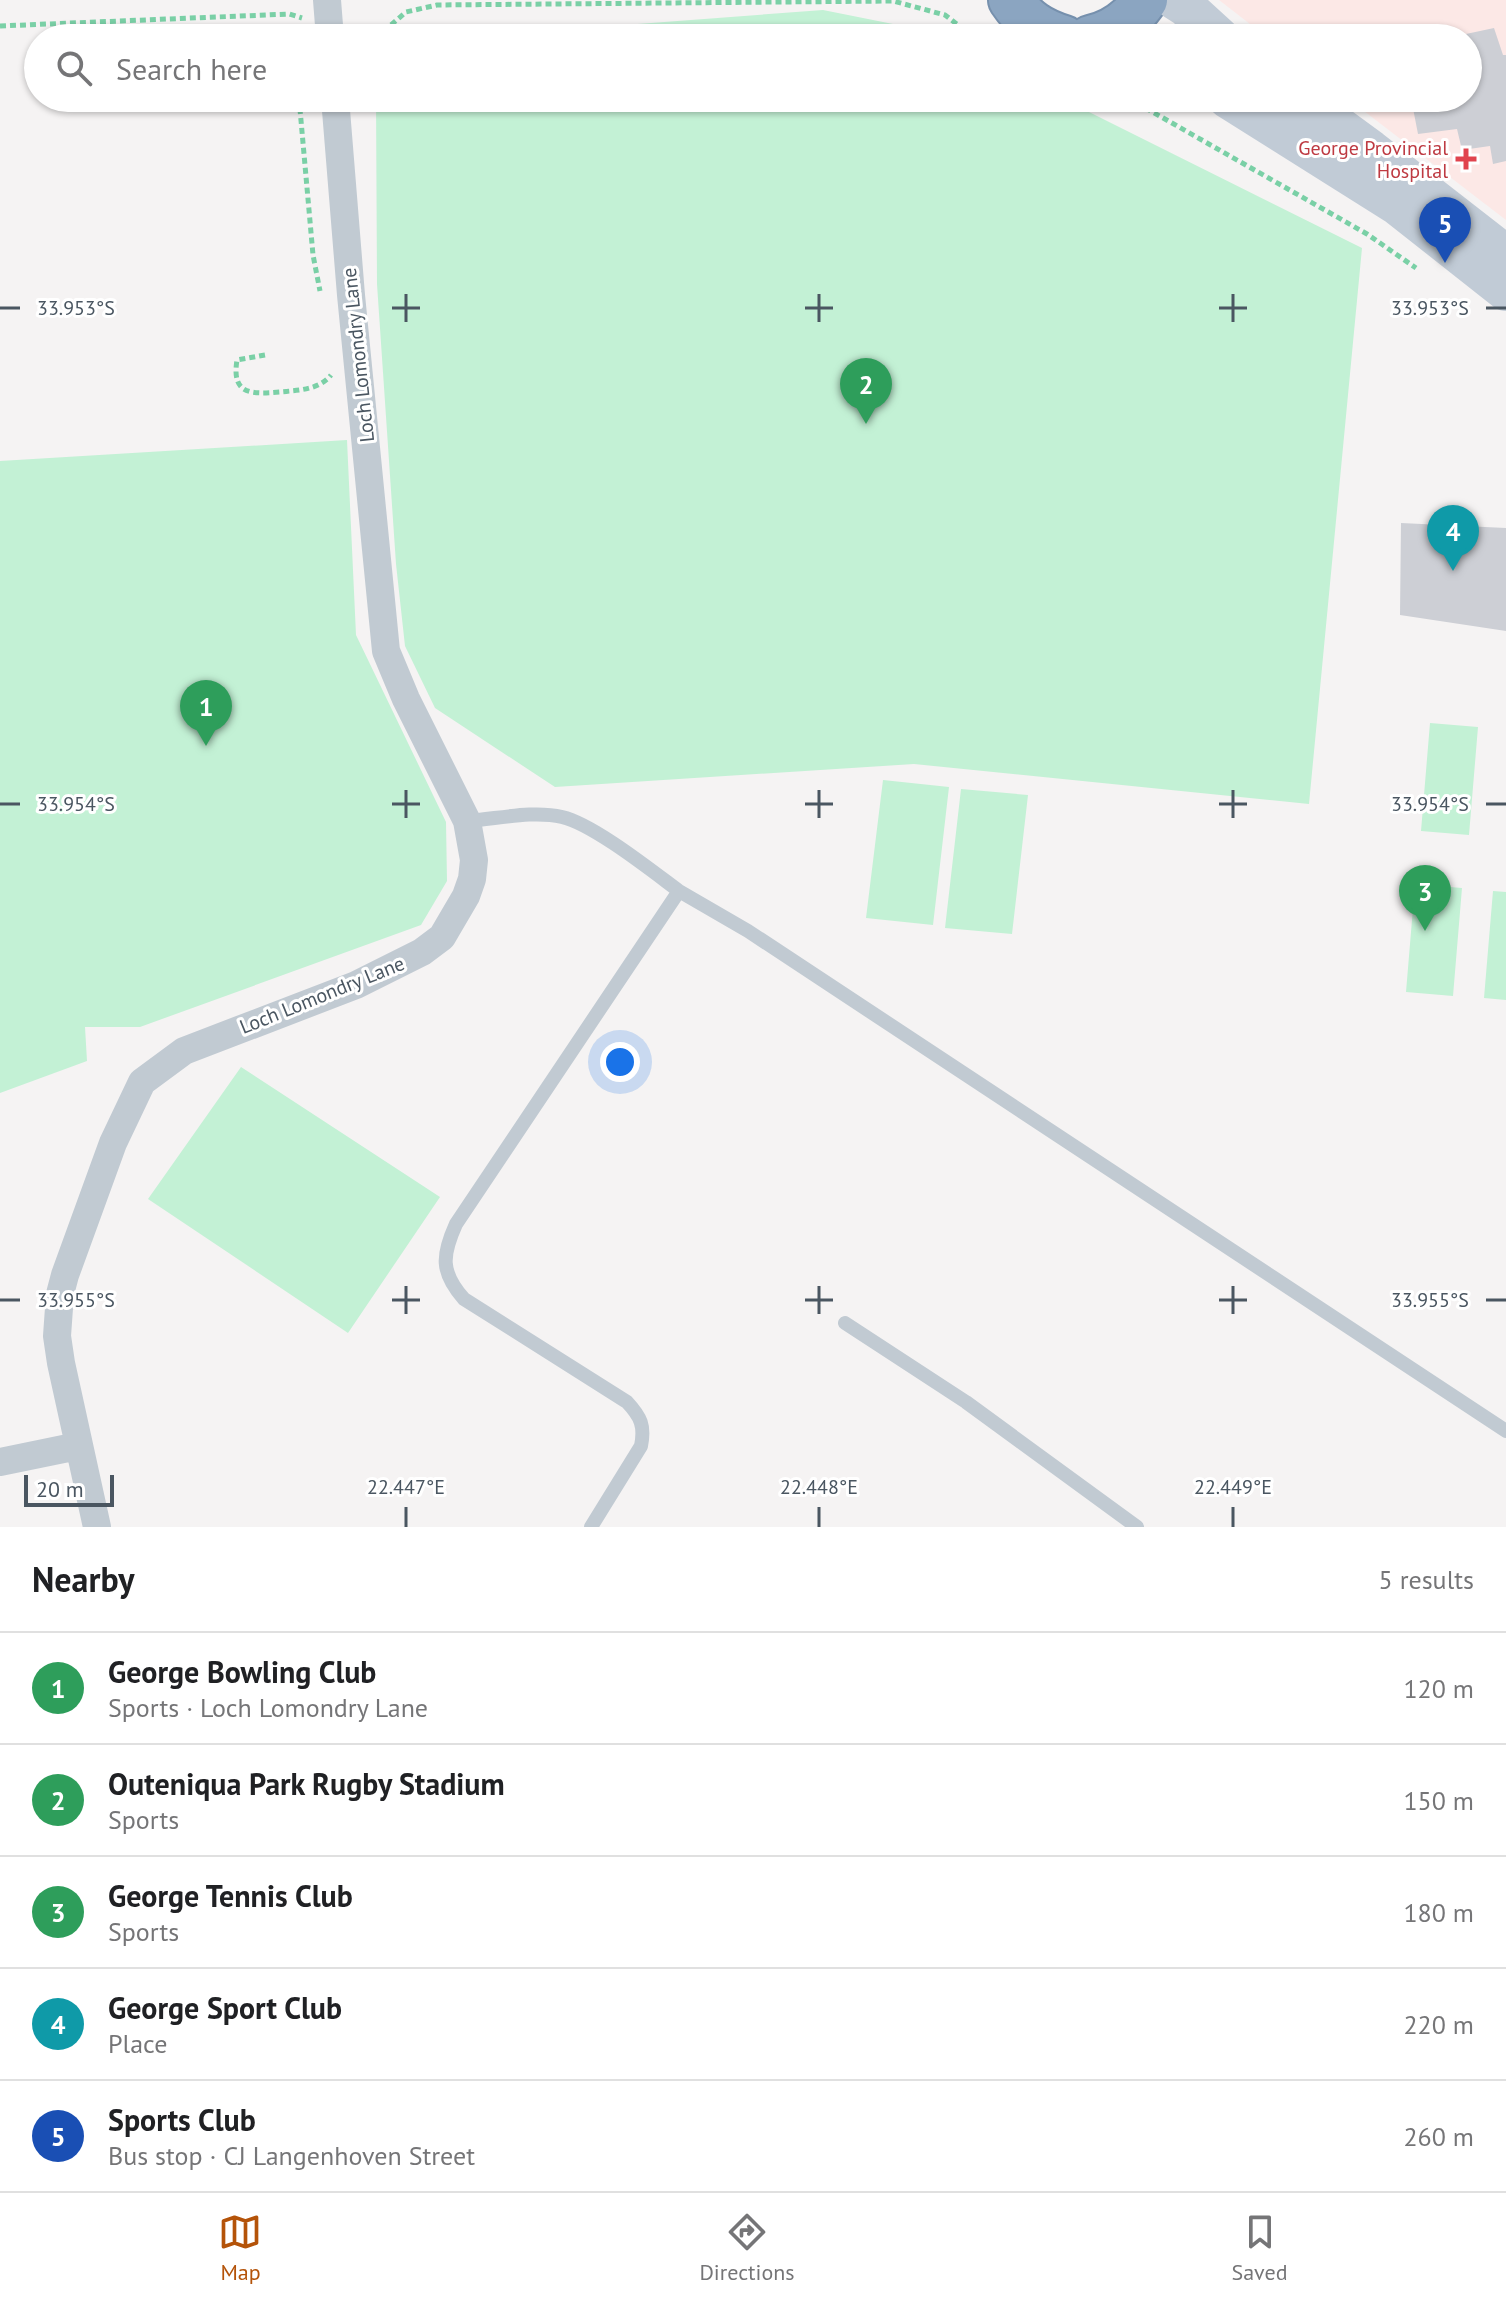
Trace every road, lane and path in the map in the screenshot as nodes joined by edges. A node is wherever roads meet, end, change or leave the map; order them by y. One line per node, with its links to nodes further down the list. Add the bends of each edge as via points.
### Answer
1 (327, 0): 7 (street)
2 (1011, 0): 10 (highway)
3 (1145, 0): 11 (highway)
4 (1175, 0): 12 (street)
5 (48, 24): 6 (path, via 289,14)
6 (309, 24)
7 (320, 24)
8 (392, 24): 9 (path, via 406,12 437,5 893,1 945,15)
9 (957, 24)
10 (1032, 24)
11 (1122, 24)
12 (1205, 24)
13 (24, 25): 14 (path)
14 (0, 26)
15 (300, 112): 26 (path, via 313,255)
16 (336, 112): 29 (street, Loch Lomondry Lane, via 386,651)
17 (1153, 112): 23 (path, via 1367,234)
18 (1249, 112): 20 (street)
19 (1319, 112): 22 (street)
20 (1397, 205): 21 (lane, via 1404,223); 24 (street)
21 (1424, 245)
22 (1506, 255)
23 (1421, 271)
24 (1493, 291): 25 (lane)
25 (1506, 299)
26 (323, 303)
27 (265, 355): 28 (path, via 237,360 237,381 244,391 303,390 321,385)
28 (333, 368)
29 (467, 821): 30 (lane, via 563,817); 33 (street, Loch Lomondry Lane, via 472,879 442,937 381,974 184,1051 142,1082 113,1143 60,1294 57,1336)
30 (679, 891): 32 (lane, via 748,931); 36 (lane, via 445,1247 451,1285 464,1299 627,1402 640,1417 641,1446)
31 (845, 1323): 37 (lane, via 966,1402)
32 (1506, 1431)
33 (78, 1446): 34 (street); 35 (street, Loch Lomondry Lane)
34 (0, 1462)
35 (97, 1527)
36 (591, 1527)
37 (1137, 1527)

